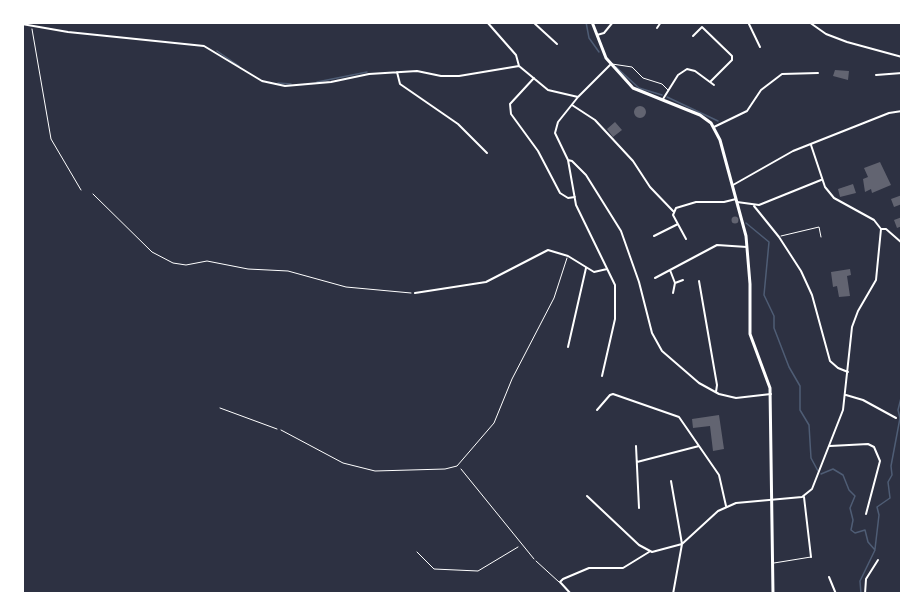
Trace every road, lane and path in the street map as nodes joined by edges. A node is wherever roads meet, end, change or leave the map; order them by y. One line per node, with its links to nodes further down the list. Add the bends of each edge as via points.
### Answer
1 (487, 22): 9 (street)
2 (533, 22): 14 (street)
3 (592, 22): 12 (main road)
4 (613, 22): 12 (street)
5 (661, 22): 11 (street)
6 (748, 22): 15 (street)
7 (809, 22): 16 (street, via 848,42)
8 (22, 24): 10 (street)
9 (493, 24): 18 (street, via 516,54)
10 (30, 25): 19 (street, via 204,46 262,81 285,86); 37 (path, via 51,139)
11 (657, 28)
12 (597, 35): 17 (main road)
13 (693, 36): 24 (street, via 702,27 732,56)
14 (557, 44)
15 (760, 46)
16 (902, 57)
17 (610, 65): 26 (lane, via 614,62 632,67 643,78); 27 (street); 28 (main road, via 637,91)
18 (519, 66): 19 (street, via 459,76); 23 (street)
19 (397, 72): 33 (street, via 400,84 458,124)
20 (818, 73): 31 (street, via 782,74 761,90 747,111)
21 (902, 73): 22 (street)
22 (876, 75)
23 (534, 78): 27 (street, via 548,90); 39 (street, via 510,104 511,114 538,151 560,193)
24 (710, 82): 25 (street); 26 (street, via 687,69)
25 (714, 85)
26 (668, 90): 28 (street)
27 (578, 97): 29 (street)
28 (663, 99): 31 (main road, via 700,115)
29 (572, 105): 34 (street, via 558,122 555,133); 42 (street, via 595,120)
30 (902, 111): 32 (street)
31 (714, 127): 36 (main road)
32 (810, 145): 35 (street); 36 (street)
33 (487, 153)
34 (568, 160): 39 (street); 64 (street, via 586,175 621,231 659,346 699,383)
35 (822, 180): 41 (street); 44 (street, via 834,198 874,220)
36 (733, 185): 40 (main road)
37 (81, 190)
38 (93, 194): 59 (path, via 167,262 186,265 207,261 288,271 346,287)
39 (575, 197): 53 (street)
40 (737, 201): 41 (street); 42 (street, via 696,202); 50 (main road)
41 (754, 206): 46 (street)
42 (673, 211): 43 (street)
43 (678, 224): 45 (street); 48 (street)
44 (881, 229): 49 (street); 62 (street, via 877,274 854,322)
45 (654, 236)
46 (779, 237): 47 (lane, via 819,227); 62 (street, via 797,262 812,295 830,361)
47 (821, 237)
48 (686, 239)
49 (902, 243)
50 (747, 247): 54 (street, via 717,245); 65 (main road, via 749,327)
51 (568, 256): 52 (street); 59 (street, via 548,250 486,282); 75 (lane, via 554,298 494,423)
52 (586, 268): 53 (street, via 594,272); 61 (street)
53 (606, 269): 63 (street, via 615,285 615,319)
54 (670, 270): 55 (street); 58 (street)
55 (655, 278)
56 (683, 280): 58 (street)
57 (699, 281): 64 (street)
58 (675, 283): 60 (street)
59 (415, 293)
60 (673, 293)
61 (568, 347)
62 (848, 372): 66 (street)
63 (602, 376)
64 (716, 393): 65 (street, via 736,398)
65 (771, 394): 79 (main road)
66 (846, 395): 69 (street); 73 (street)
67 (220, 408): 70 (path)
68 (597, 410): 72 (street, via 613,394 673,415)
69 (896, 418)
70 (281, 430): 75 (lane, via 340,462 368,470)
71 (636, 446): 74 (street)
72 (699, 446): 74 (street); 80 (street, via 720,478)
73 (830, 446): 78 (street, via 814,485); 82 (street, via 874,447 880,461)
74 (637, 462): 81 (street)
75 (457, 466): 84 (path)
76 (671, 481): 83 (street)
77 (587, 496): 85 (street)
78 (804, 496): 79 (street); 87 (street)
79 (771, 500): 80 (street); 90 (main road)
80 (726, 506): 83 (street)
81 (639, 508)
82 (866, 514)
83 (682, 544): 85 (street); 94 (street)
84 (520, 545): 86 (path, via 478,571 434,569); 89 (path)
85 (650, 551): 92 (street, via 623,568 584,569)
86 (417, 552)
87 (810, 557): 90 (lane)
88 (878, 560): 97 (street, via 866,579)
89 (536, 561): 92 (lane)
90 (774, 563): 95 (main road)
91 (829, 577): 96 (street)
92 (560, 582): 93 (street)
93 (571, 594)
94 (673, 594)
95 (773, 594)
96 (836, 594)
97 (865, 594)

